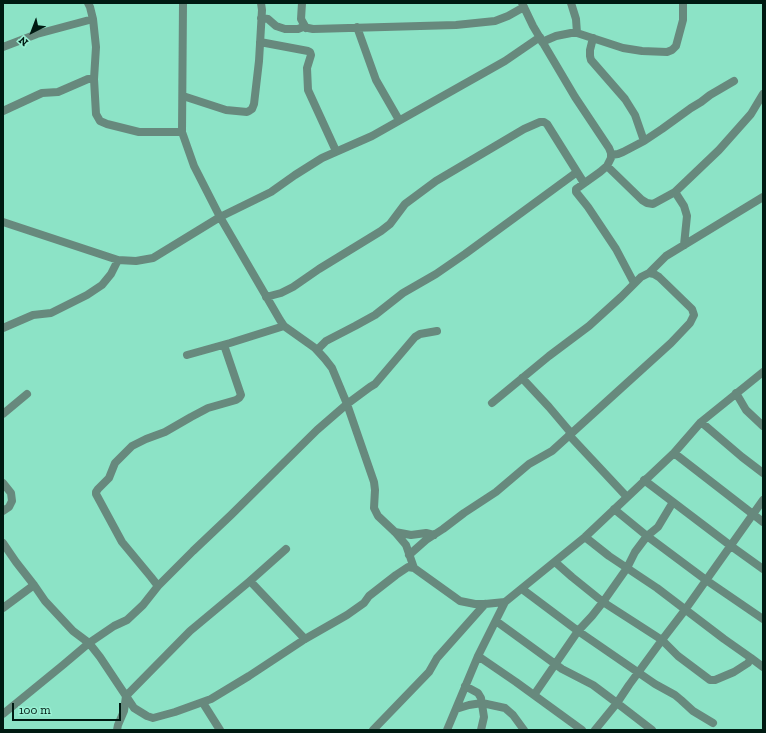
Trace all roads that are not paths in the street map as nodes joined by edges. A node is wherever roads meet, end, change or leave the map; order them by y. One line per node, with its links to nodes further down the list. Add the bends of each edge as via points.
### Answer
1 (88, 3): 9 (street)
2 (183, 3): 20 (street)
3 (261, 3): 8 (street)
4 (302, 3): 11 (street, via 301,18)
5 (571, 3): 12 (street)
6 (683, 3): 13 (street, via 683,20 676,46 667,52 623,48)
7 (523, 5): 10 (street, via 508,16 495,21 456,26); 14 (street)
8 (261, 18): 11 (street, via 268,19 285,29); 15 (street)
9 (93, 20): 16 (street, via 37,34); 17 (street, via 96,47)
10 (357, 27): 11 (street); 22 (street, via 376,80)
11 (306, 28)
12 (577, 33): 13 (street); 14 (street)
13 (593, 38): 24 (street, via 591,60 629,105 636,116)
14 (541, 39): 22 (street); 26 (street)
15 (260, 42): 20 (street, via 254,104 250,111 226,110); 25 (street, via 310,52 307,68 308,90)
16 (3, 47)
17 (94, 79): 21 (street, via 58,92 42,93); 23 (street, via 96,114 100,121 138,132)
18 (734, 82): 24 (street, via 690,108)
19 (763, 94): 30 (street, via 751,114 719,150)
20 (183, 96): 23 (street)
21 (3, 111)
22 (399, 120): 25 (street, via 372,136)
23 (182, 132): 32 (street, via 194,166)
24 (644, 141): 26 (street)
25 (336, 151): 32 (street, via 272,192)
26 (611, 155): 27 (street)
27 (607, 166): 29 (street); 30 (street, via 647,203 653,204)
28 (577, 172): 29 (street); 38 (street, via 548,124 540,122 436,181 404,204 390,224 381,231 293,287); 43 (street, via 436,274 403,293 375,315 326,340)
29 (584, 183): 37 (street, via 576,192 616,249)
30 (675, 192): 34 (street, via 687,216)
31 (763, 197): 34 (street)
32 (220, 218): 35 (street, via 153,258 136,262); 38 (street)
33 (3, 222): 35 (street)
34 (684, 245): 36 (street, via 666,256)
35 (118, 260): 40 (street, via 102,285 87,295 51,313 33,315)
36 (649, 273): 37 (street); 54 (street, via 659,278 692,309 694,315 671,343)
37 (634, 283): 46 (street, via 589,326)
38 (266, 297): 39 (street)
39 (284, 326): 42 (street); 43 (street)
40 (3, 328)
41 (437, 331): 50 (street, via 415,337 374,384)
42 (224, 345): 44 (street); 81 (street, via 241,395 239,398 208,408 132,446 115,463 109,478 96,492 122,542)
43 (317, 350): 50 (street, via 332,368)
44 (187, 355)
45 (763, 373): 47 (street)
46 (522, 378): 49 (street); 54 (street, via 550,407)
47 (736, 393): 52 (street); 53 (street, via 746,410)
48 (27, 394): 51 (street)
49 (492, 403)
50 (347, 404): 66 (street, via 374,482 374,508 378,516); 81 (street, via 317,430)
51 (3, 414)
52 (702, 422): 55 (street); 56 (street)
53 (763, 426)
54 (570, 434): 59 (street); 67 (street, via 552,451 528,464 496,492)
55 (674, 453): 57 (street); 64 (street)
56 (763, 473)
57 (644, 480): 59 (street); 61 (street)
58 (3, 483): 63 (street, via 11,493 12,501)
59 (627, 497): 62 (street)
60 (763, 500): 64 (street)
61 (673, 502): 68 (street, via 658,527); 71 (street)
62 (614, 509): 68 (street); 69 (street)
63 (3, 511)
64 (752, 514): 65 (street); 71 (street)
65 (763, 522)
66 (395, 532): 67 (street); 73 (street, via 406,546)
67 (434, 535): 73 (street)
68 (647, 536): 76 (street); 78 (street)
69 (585, 537): 74 (street); 76 (street)
70 (3, 543): 80 (street)
71 (730, 546): 77 (street); 78 (street)
72 (286, 549): 79 (street)
73 (409, 555): 75 (street)
74 (555, 562): 82 (street); 84 (street)
75 (414, 568): 85 (street, via 460,601); 91 (street, via 408,567 347,616)
76 (626, 568): 84 (street); 87 (street)
77 (763, 569)
78 (706, 580): 87 (street); 88 (street)
79 (250, 581): 91 (street); 101 (street, via 190,631)
80 (34, 585): 86 (street); 93 (street, via 73,631)
81 (158, 586): 93 (street, via 127,620)
82 (522, 589): 83 (street); 90 (street)
83 (505, 602): 85 (street); 89 (street)
84 (603, 602): 90 (street); 92 (street)
85 (485, 604): 112 (street, via 437,658 429,672)
86 (3, 608)
87 (685, 610): 92 (street); 95 (street)
88 (763, 619)
89 (496, 621): 94 (street); 96 (street)
90 (578, 631): 96 (street); 98 (street)
91 (305, 639): 102 (street, via 218,696)
92 (662, 640): 95 (street, via 678,656 712,681 734,672); 98 (street)
93 (89, 643): 101 (street); 107 (street)
94 (478, 656): 99 (street); 100 (street)
95 (752, 658): 97 (street)
96 (556, 663): 100 (street); 103 (street)
97 (763, 667)
98 (638, 672): 103 (street); 109 (street)
99 (465, 686): 104 (street, via 478,693); 106 (street)
100 (534, 695): 116 (street)
101 (126, 696): 105 (street); 108 (street)
102 (203, 702): 105 (street, via 152,718); 111 (street)
103 (617, 702): 117 (street); 118 (street)
104 (482, 703): 106 (street); 114 (street, via 484,717); 115 (street, via 505,708 513,714)
105 (134, 708): 108 (street)
106 (456, 709): 113 (street)
107 (3, 714)
108 (122, 718): 110 (street)
109 (713, 723)
110 (117, 730)
111 (220, 730)
112 (373, 730)
113 (447, 730)
114 (481, 730)
115 (524, 730)
116 (582, 730)
117 (595, 730)
118 (652, 730)

